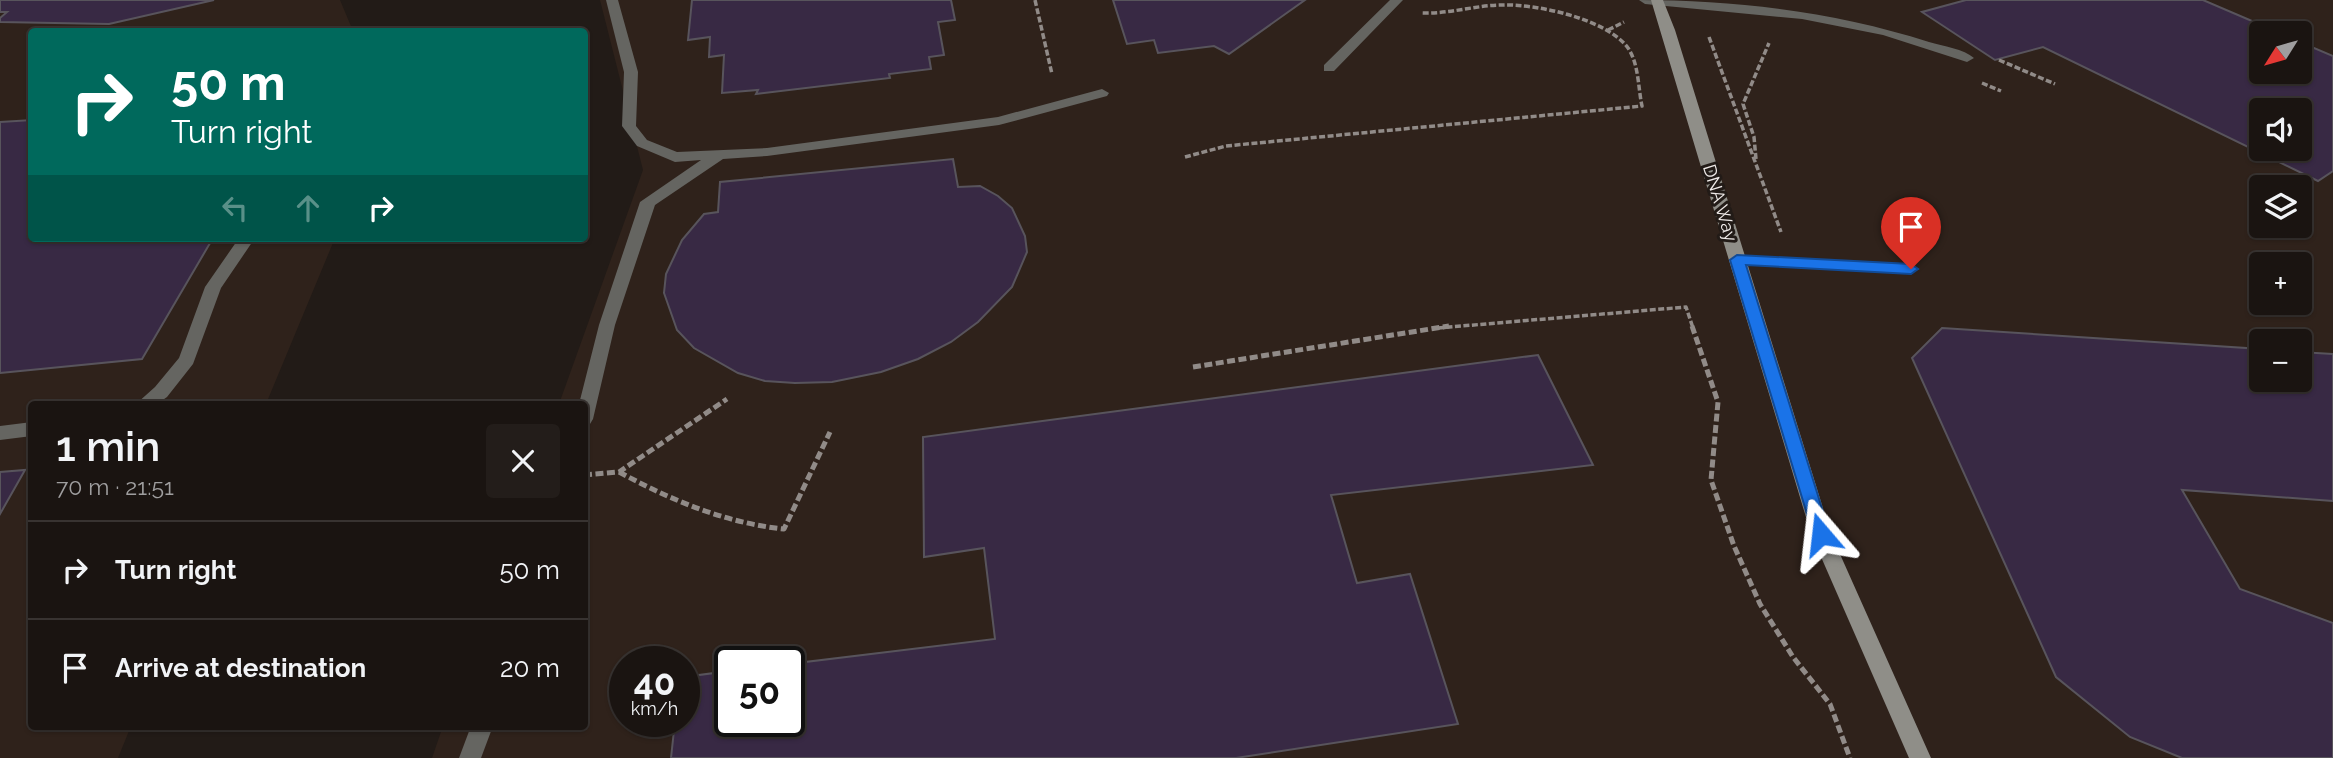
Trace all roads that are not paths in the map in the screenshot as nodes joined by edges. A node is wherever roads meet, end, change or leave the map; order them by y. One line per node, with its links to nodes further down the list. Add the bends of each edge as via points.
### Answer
1 (612, 0): 7 (lane, via 631,72 629,126 642,143 675,157)
2 (1397, 0): 5 (lane)
3 (1653, 1): 4 (lane, via 1802,15 1886,32); 9 (main road, DNA Way, via 1668,30)
4 (1967, 58)
5 (1329, 68)
6 (1102, 93): 7 (lane, via 999,121)
7 (719, 155): 12 (lane, via 648,202 607,325)
8 (244, 242): 11 (lane, via 213,287 187,360)
9 (1737, 260): 10 (lane); 17 (main road, DNA Way, via 1821,534)
10 (1911, 269)
11 (149, 401)
12 (588, 403)
13 (28, 430): 14 (lane)
14 (0, 433)
15 (480, 730): 16 (lane)
16 (470, 758)
17 (1920, 758)

